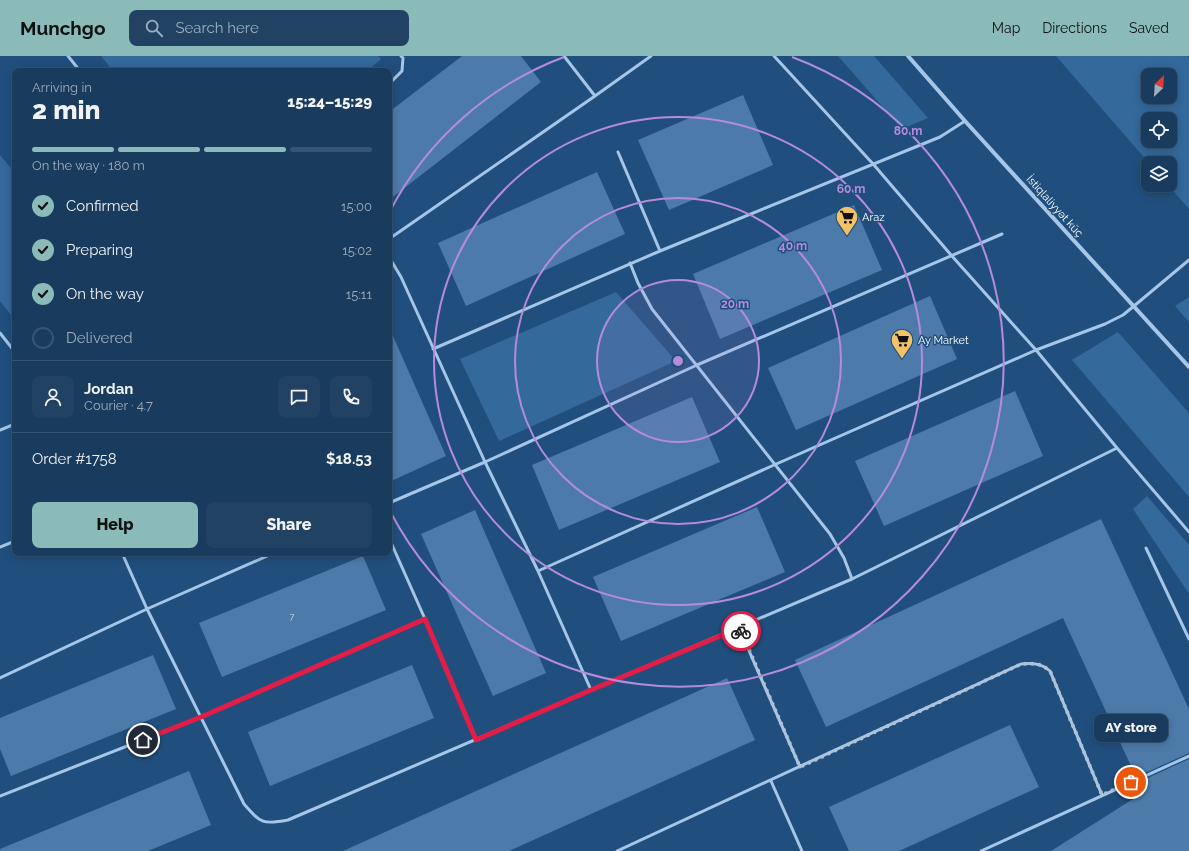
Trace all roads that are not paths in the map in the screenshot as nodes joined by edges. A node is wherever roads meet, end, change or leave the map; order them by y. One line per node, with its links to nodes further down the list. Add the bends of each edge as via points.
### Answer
1 (68, 56): 7 (lane)
2 (401, 56): 8 (lane, via 402,72)
3 (564, 56): 9 (lane)
4 (650, 56): 9 (lane)
5 (774, 56): 12 (lane)
6 (908, 56): 10 (street, İstiqlaliyyət küç)
7 (78, 68)
8 (392, 81)
9 (595, 96): 14 (lane)
10 (965, 121): 12 (lane, via 940,137); 20 (street, İstiqlaliyyət küç)
11 (618, 152): 15 (lane)
12 (874, 165): 15 (lane); 16 (lane)
13 (1002, 234): 16 (lane)
14 (392, 237)
15 (660, 250): 19 (lane)
16 (951, 256): 24 (lane); 25 (lane)
17 (1189, 260): 20 (lane)
18 (392, 262): 23 (lane)
19 (630, 263): 23 (lane); 25 (lane, via 652,309)
20 (1134, 306): 24 (lane, via 1105,324); 26 (street, İstiqlaliyyət küç)
21 (0, 333): 22 (lane)
22 (12, 348)
23 (433, 349): 30 (lane)
24 (1036, 350): 29 (lane); 31 (lane)
25 (698, 365): 30 (lane); 31 (lane)
26 (1189, 367)
27 (12, 425): 28 (lane)
28 (0, 430)
29 (1117, 448): 33 (lane); 41 (lane)
30 (485, 462): 32 (lane); 40 (lane)
31 (774, 465): 40 (lane); 41 (lane, via 830,534 844,558)
32 (392, 502)
33 (1189, 532)
34 (12, 542): 36 (lane)
35 (392, 545): 43 (lane)
36 (0, 547)
37 (1146, 548): 45 (lane)
38 (123, 556): 42 (lane)
39 (267, 556): 42 (lane)
40 (538, 571): 47 (lane)
41 (852, 579): 44 (lane)
42 (147, 609): 46 (lane); 48 (lane)
43 (425, 619): 48 (lane); 49 (lane)
44 (739, 628): 47 (lane); 51 (lane)
45 (1189, 639)
46 (0, 678)
47 (591, 690): 49 (lane)
48 (201, 717): 49 (lane, via 244,804 258,819 270,824 288,820); 54 (lane)
49 (476, 740)
50 (1189, 756): 53 (lane)
51 (800, 767): 52 (lane); 53 (lane, via 1021,664 1031,663 1044,666 1050,671)
52 (771, 781): 55 (lane); 56 (lane)
53 (1102, 795): 57 (lane)
54 (0, 796)
55 (617, 851)
56 (802, 851)
57 (981, 851)

